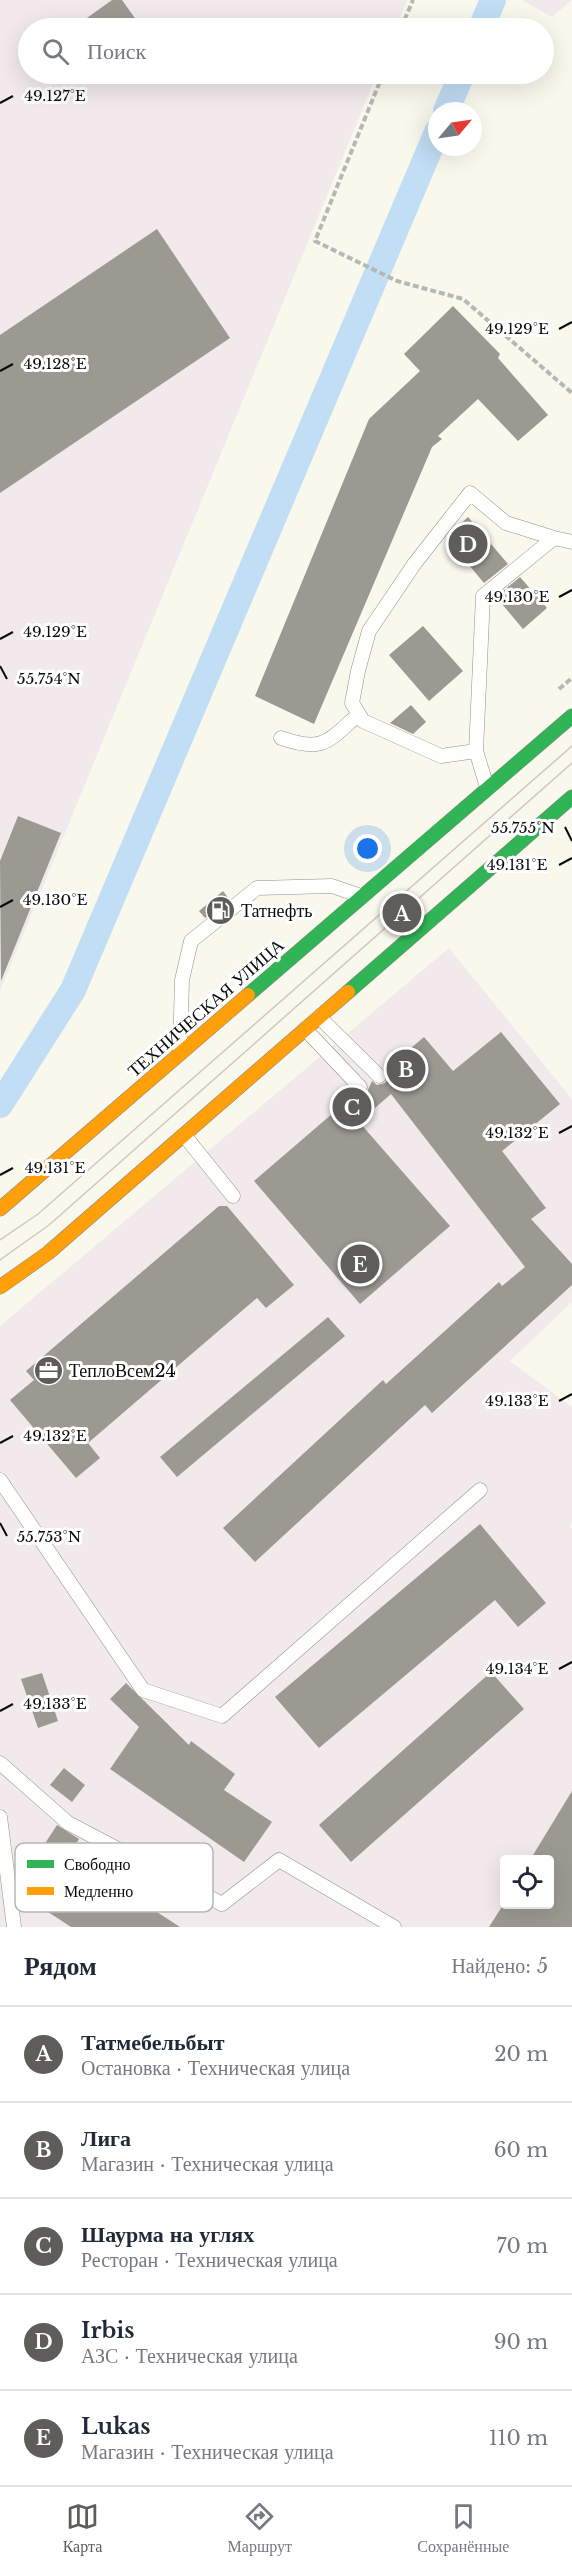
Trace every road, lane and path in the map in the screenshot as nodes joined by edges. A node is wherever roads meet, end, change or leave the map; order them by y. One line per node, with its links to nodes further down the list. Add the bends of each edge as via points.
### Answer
1 (413, 0): 2 (path)
2 (405, 18)
3 (379, 84): 4 (path, via 315,241 397,281 463,299)
4 (572, 393)
5 (554, 538): 6 (lane); 7 (lane, via 506,523 470,493 415,563 369,631 352,703); 10 (lane, via 483,596)
6 (572, 542)
7 (359, 714): 9 (lane, via 324,744 301,745); 10 (lane, via 363,721 441,756)
8 (572, 716): 11 (main road, ТЕХНИЧЕСКАЯ УЛИЦА)
9 (281, 738)
10 (476, 751): 11 (lane)
11 (488, 787): 13 (main road, ТЕХНИЧЕСКАЯ УЛИЦА)
12 (572, 797): 14 (main road)
13 (363, 897): 16 (main road, ТЕХНИЧЕСКАЯ УЛИЦА); 16 (lane, via 332,886 257,888 191,941 182,980)
14 (319, 1017): 15 (main road); 17 (lane)
15 (305, 1029): 18 (lane); 19 (main road)
16 (180, 1054): 21 (main road, ТЕХНИЧЕСКАЯ УЛИЦА)
17 (379, 1076)
18 (360, 1087)
19 (184, 1135): 20 (lane); 22 (main road, via 48,1253)
20 (233, 1196)
21 (4, 1206)
22 (0, 1287)
23 (0, 1480): 24 (lane, via 142,1690 222,1716)
24 (480, 1490)
25 (0, 1763): 27 (lane, via 68,1822)
26 (0, 1817): 29 (lane)
27 (107, 1843)
28 (213, 1899): 30 (lane, via 222,1904 279,1860)
29 (15, 1927)
30 (394, 1927)

